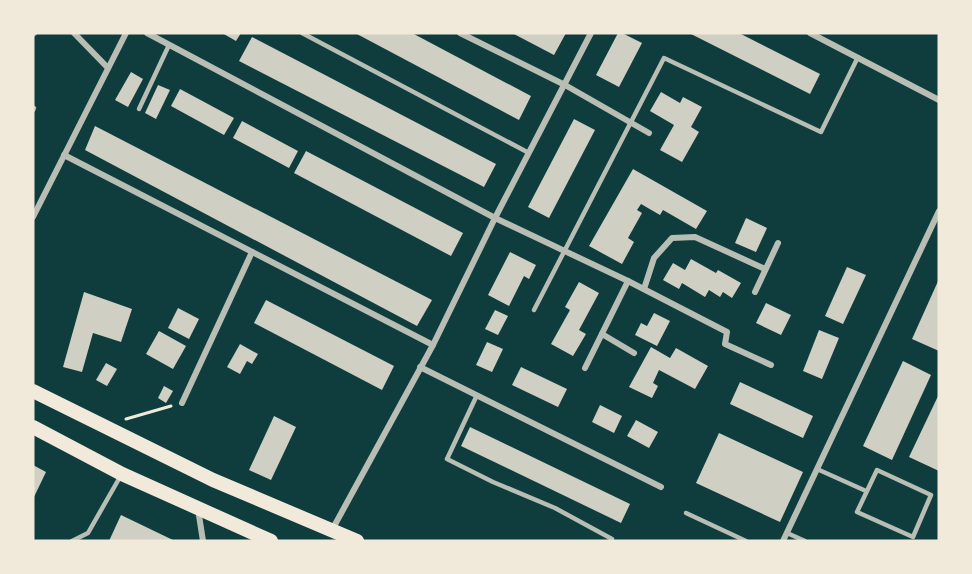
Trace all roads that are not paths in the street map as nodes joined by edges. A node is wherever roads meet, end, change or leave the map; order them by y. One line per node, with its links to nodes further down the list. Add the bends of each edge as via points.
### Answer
1 (74, 33): 10 (street)
2 (126, 33): 10 (street)
3 (147, 33): 8 (street)
4 (302, 33): 16 (lane)
5 (460, 33): 11 (street)
6 (591, 33): 11 (street)
7 (810, 33): 9 (street)
8 (169, 45): 13 (lane); 20 (street)
9 (858, 57): 12 (street); 14 (lane, via 821,132 664,58)
10 (108, 68): 17 (street)
11 (565, 85): 14 (street); 16 (street)
12 (939, 99)
13 (140, 109)
14 (631, 122): 15 (street); 23 (lane)
15 (649, 133)
16 (529, 153): 20 (street)
17 (64, 155): 19 (street); 22 (street)
18 (939, 211): 39 (street)
19 (33, 217)
20 (495, 218): 23 (street); 30 (street)
21 (778, 243): 24 (street)
22 (252, 252): 30 (street); 37 (street)
23 (564, 252): 25 (street); 28 (lane)
24 (765, 269): 26 (street, via 695,237 672,238 654,258); 27 (street)
25 (628, 281): 26 (street); 29 (street)
26 (644, 289): 32 (street, via 728,332 725,344)
27 (755, 292)
28 (534, 310)
29 (602, 334): 31 (street); 34 (street)
30 (433, 345): 33 (street)
31 (634, 353)
32 (771, 365)
33 (420, 367): 36 (street); 45 (street)
34 (585, 368)
35 (33, 391): 45 (main road, via 213,480)
36 (477, 395): 41 (street); 47 (lane, via 447,459 555,508)
37 (182, 403)
38 (33, 427): 40 (main road)
39 (817, 469): 42 (lane); 46 (street)
40 (122, 474): 43 (main road); 48 (lane, via 88,533)
41 (661, 487)
42 (866, 491): 42 (lane, via 877,470 931,495 913,537 857,512)
43 (198, 509): 49 (street); 50 (main road)
44 (686, 513): 52 (lane)
45 (332, 531): 51 (main road)
46 (787, 533): 53 (street); 54 (lane)
47 (612, 539)
48 (72, 541)
49 (203, 541)
50 (271, 541)
51 (357, 541)
52 (746, 541)
53 (783, 541)
54 (805, 541)

